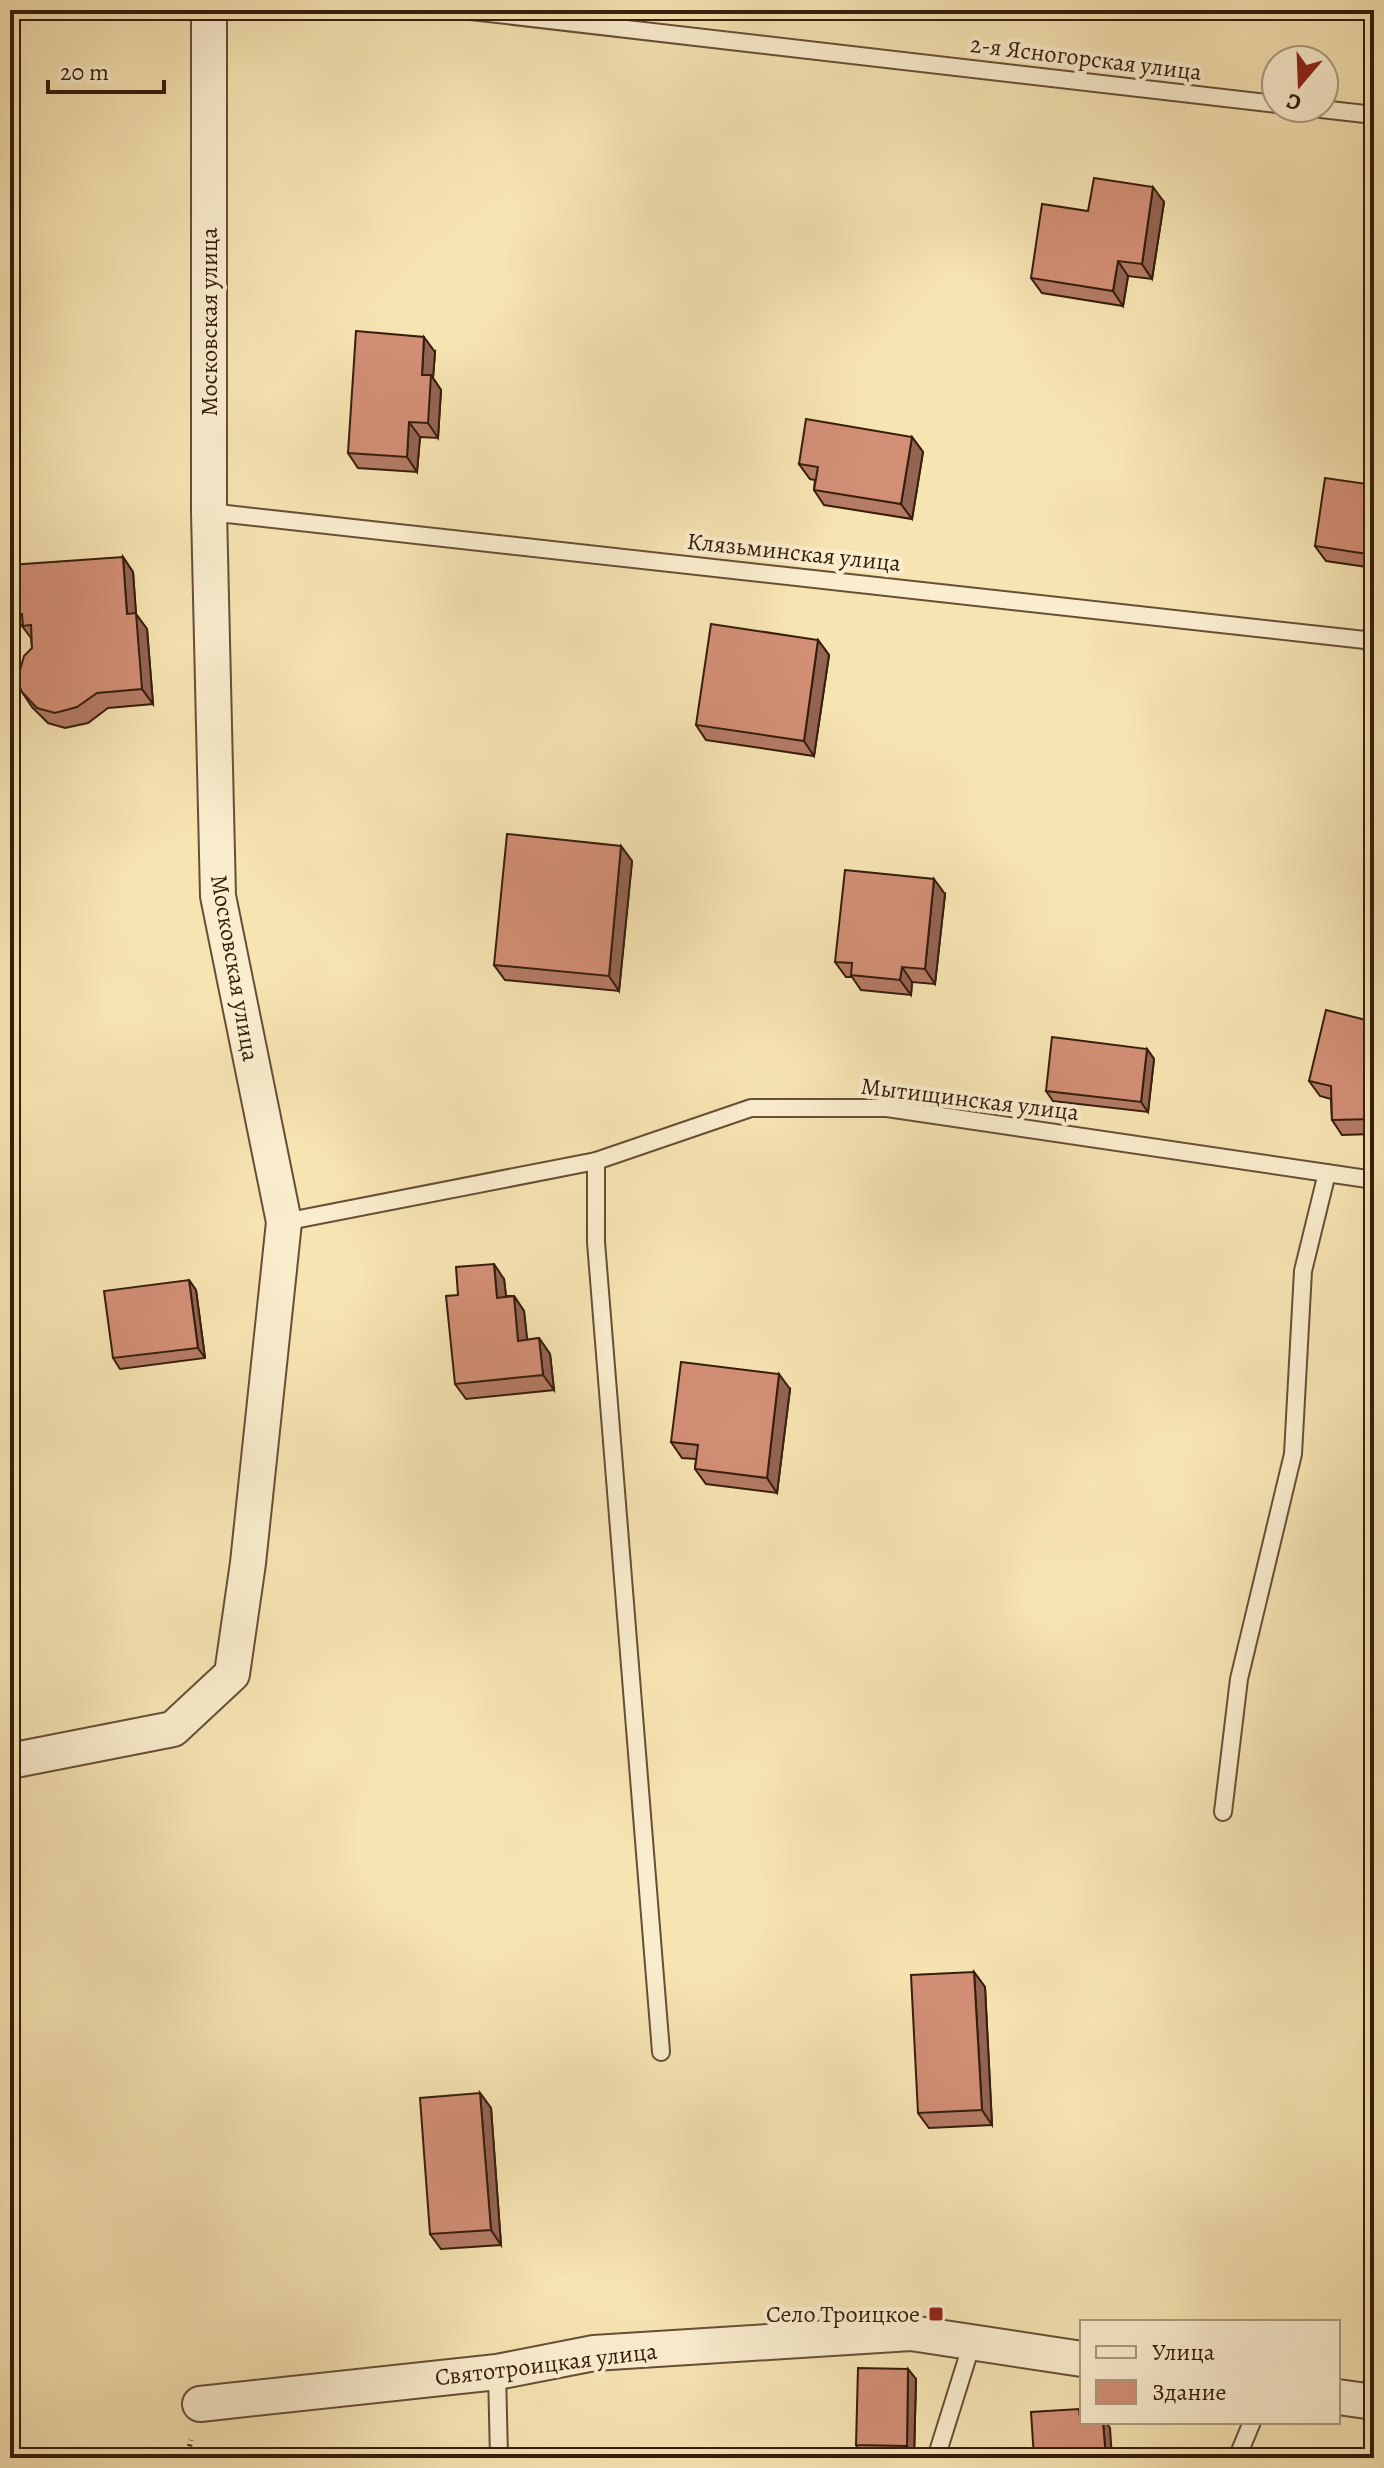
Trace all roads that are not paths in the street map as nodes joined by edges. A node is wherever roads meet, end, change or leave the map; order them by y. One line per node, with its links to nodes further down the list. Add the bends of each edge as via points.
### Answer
1 (209, 10): 6 (street, Московская улица)
2 (462, 10): 3 (lane, 2-я Ясногорская улица)
3 (1260, 102)
4 (1340, 111): 5 (lane)
5 (1374, 115)
6 (209, 512): 7 (lane, Клязьминская улица); 11 (street, Московская улица, via 218,896)
7 (1374, 641)
8 (596, 1161): 9 (lane, Мытищинская улица, via 751,1108 887,1108); 11 (lane, Мытищинская улица); 14 (lane, via 596,1242)
9 (1327, 1173): 10 (lane, Мытищинская улица); 13 (lane, via 1303,1271 1293,1454 1239,1679)
10 (1374, 1180)
11 (284, 1222): 12 (street, Московская улица, via 232,1674 173,1729)
12 (10, 1761)
13 (1223, 1812)
14 (661, 2052)
15 (972, 2343): 16 (street, Святотроицкая улица); 17 (street, Святотроицкая улица, via 911,2333 594,2353); 23 (lane)
16 (1080, 2359)
17 (497, 2372): 20 (street, Святотроицкая улица); 22 (lane)
18 (1340, 2397): 19 (street)
19 (1374, 2402)
20 (200, 2404)
21 (1251, 2424): 24 (lane)
22 (499, 2458)
23 (936, 2458)
24 (1237, 2458)

